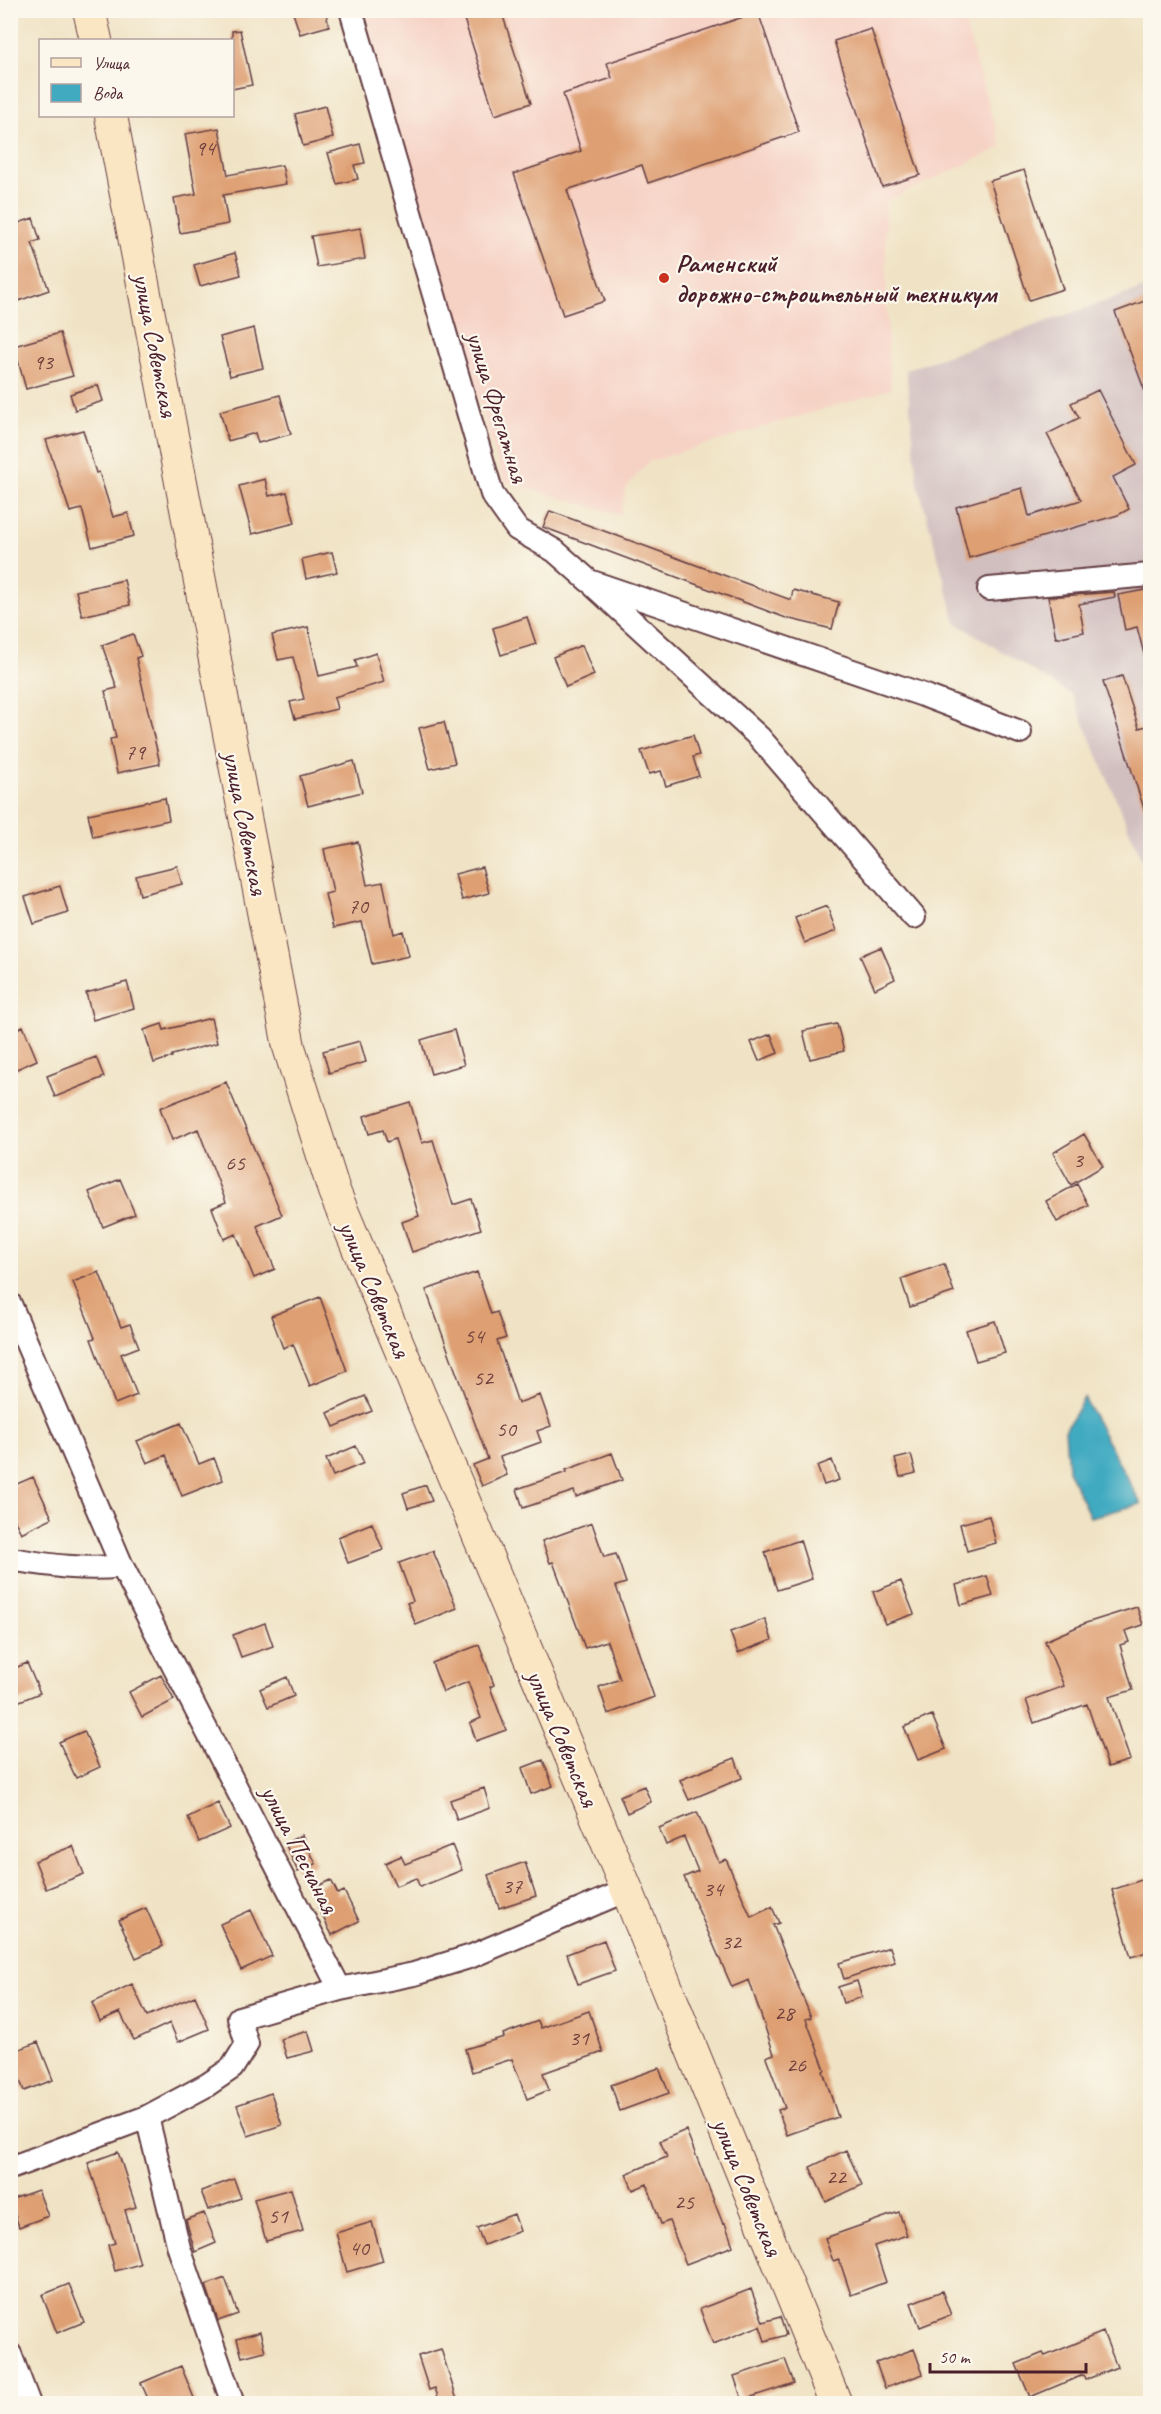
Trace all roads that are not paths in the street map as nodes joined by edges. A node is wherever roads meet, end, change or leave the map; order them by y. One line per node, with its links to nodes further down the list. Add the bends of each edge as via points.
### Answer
1 (89, 10): 3 (street)
2 (351, 10): 6 (street, улица Фрегатная, via 492,494 517,529 555,551)
3 (96, 39)
4 (111, 117): 14 (street, улица Советская, via 289,1047 334,1191)
5 (1150, 575): 7 (street)
6 (589, 581): 8 (street, улица Фрегатная); 9 (street, via 759,737)
7 (989, 589)
8 (1020, 732)
9 (914, 918)
10 (10, 1304): 12 (street, улица Песчаная)
11 (21, 1561): 12 (street, via 68,1567); 13 (street)
12 (122, 1566): 15 (street, улица Песчаная)
13 (10, 1568)
14 (627, 1890): 15 (street, via 472,1956 414,1974); 21 (street, улица Советская)
15 (340, 1989): 16 (street, via 239,2018 247,2044 232,2068)
16 (147, 2116): 17 (street); 20 (street, via 179,2248)
17 (10, 2168)
18 (10, 2354): 19 (street)
19 (29, 2403)
20 (233, 2403)
21 (836, 2403)

